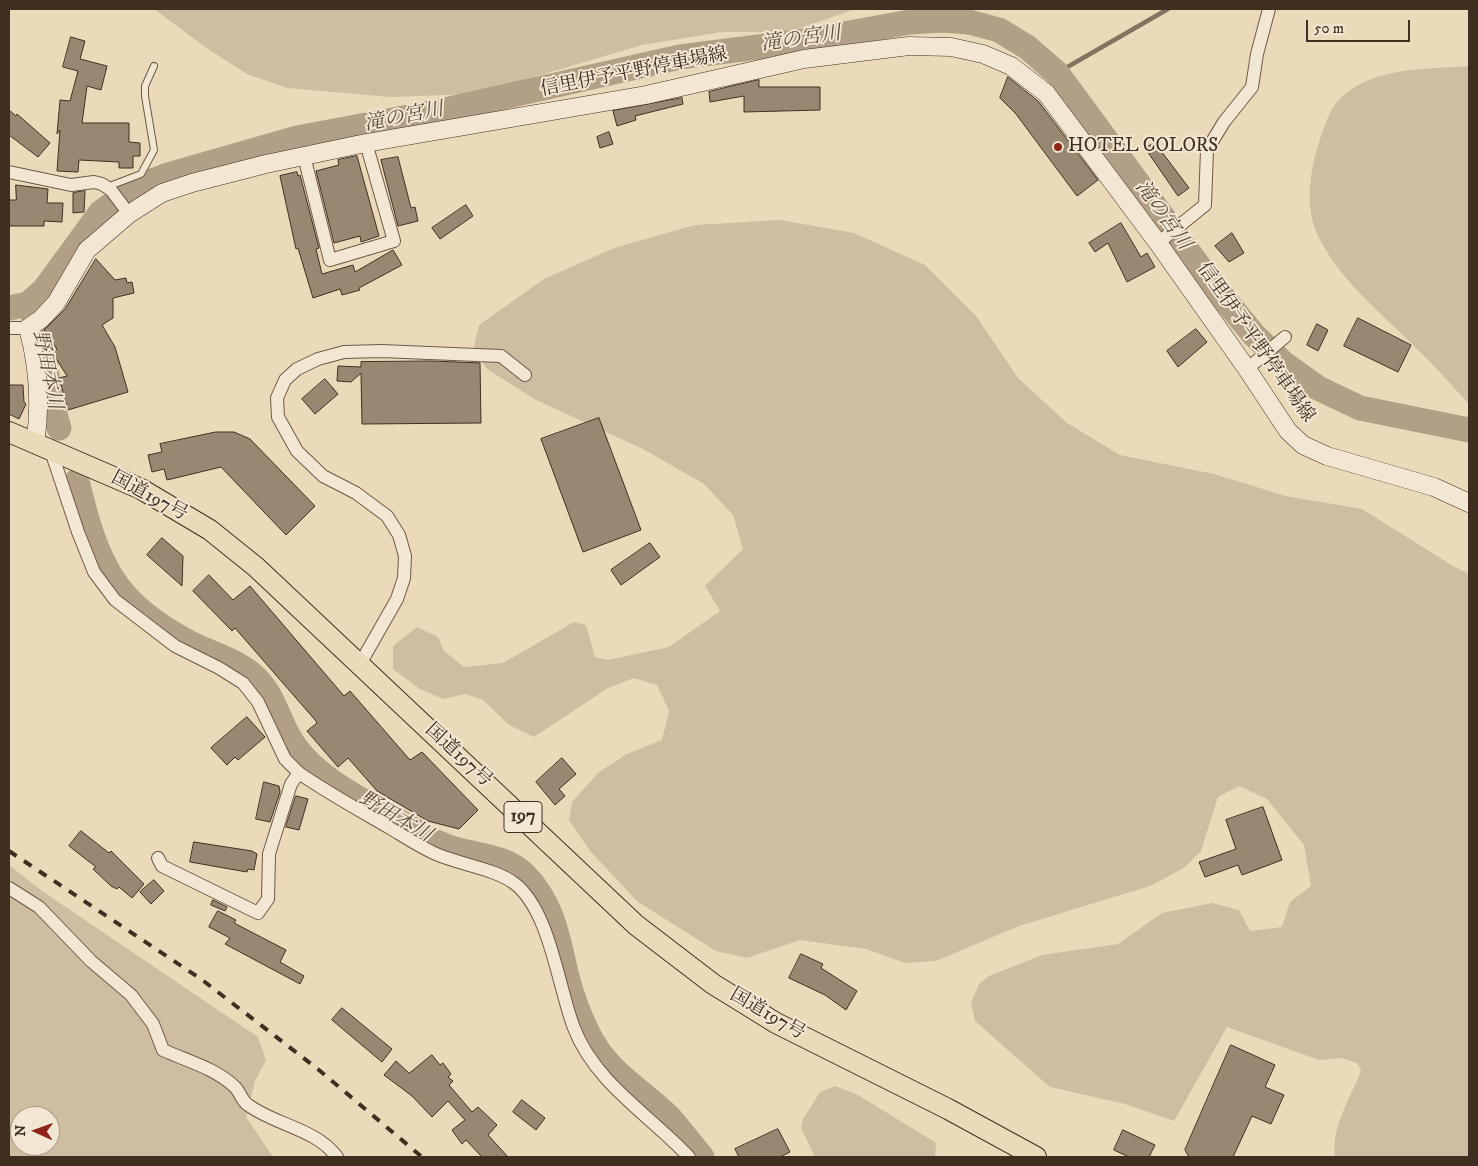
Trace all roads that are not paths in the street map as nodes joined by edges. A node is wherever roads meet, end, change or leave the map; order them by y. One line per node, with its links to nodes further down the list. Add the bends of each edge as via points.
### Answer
1 (1269, 9): 8 (street, via 1252,87 1207,150 1205,205)
2 (154, 66): 6 (lane, via 145,86 145,96 154,150 140,174)
3 (366, 143): 4 (main road, 信里伊予平野停車場線); 4 (street, via 394,241 330,260); 8 (main road, 信里伊予平野停車場線, via 646,95 804,59 909,46 951,47 983,54 1011,66 1046,93)
4 (304, 156): 7 (main road, 信里伊予平野停車場線, via 192,183 162,193)
5 (9, 172): 6 (street, via 71,185 94,182)
6 (108, 189): 7 (street)
7 (127, 212): 10 (main road, 信里伊予平野停車場線, via 87,250 56,303)
8 (1160, 240): 12 (main road, 信里伊予平野停車場線)
9 (9, 328): 10 (street)
10 (28, 328): 15 (main road, via 34,351)
11 (1285, 337): 12 (street)
12 (1252, 366): 16 (main road, 信里伊予平野停車場線, via 1288,431 1303,445 1327,456 1434,487)
13 (525, 375): 17 (street, via 501,356 381,351 344,352 318,359 297,368 285,380 277,398 278,417 297,451 323,476 356,493 387,516 399,535 405,556 404,578 397,599)
14 (9, 432): 15 (highway, 国道197号 / 197)
15 (43, 447): 17 (highway, 国道197号 / 197, via 141,489 210,530 256,567); 18 (street, via 94,572 115,600 175,646 243,683 258,702 284,759)
16 (1469, 503)
17 (360, 664): 23 (highway, 国道197号 / 197, via 636,925 713,984 776,1023)
18 (298, 773): 19 (street, via 291,784 269,854 268,899 258,914 162,866); 22 (street, via 434,853 492,872 514,883 536,908 574,1028 586,1054 620,1094)
19 (158, 858)
20 (9, 888): 21 (street, via 39,907 91,961 131,995 153,1024 163,1050 214,1071 235,1087 247,1104 291,1127 317,1136)
21 (337, 1157)
22 (689, 1157)
23 (1036, 1157)

